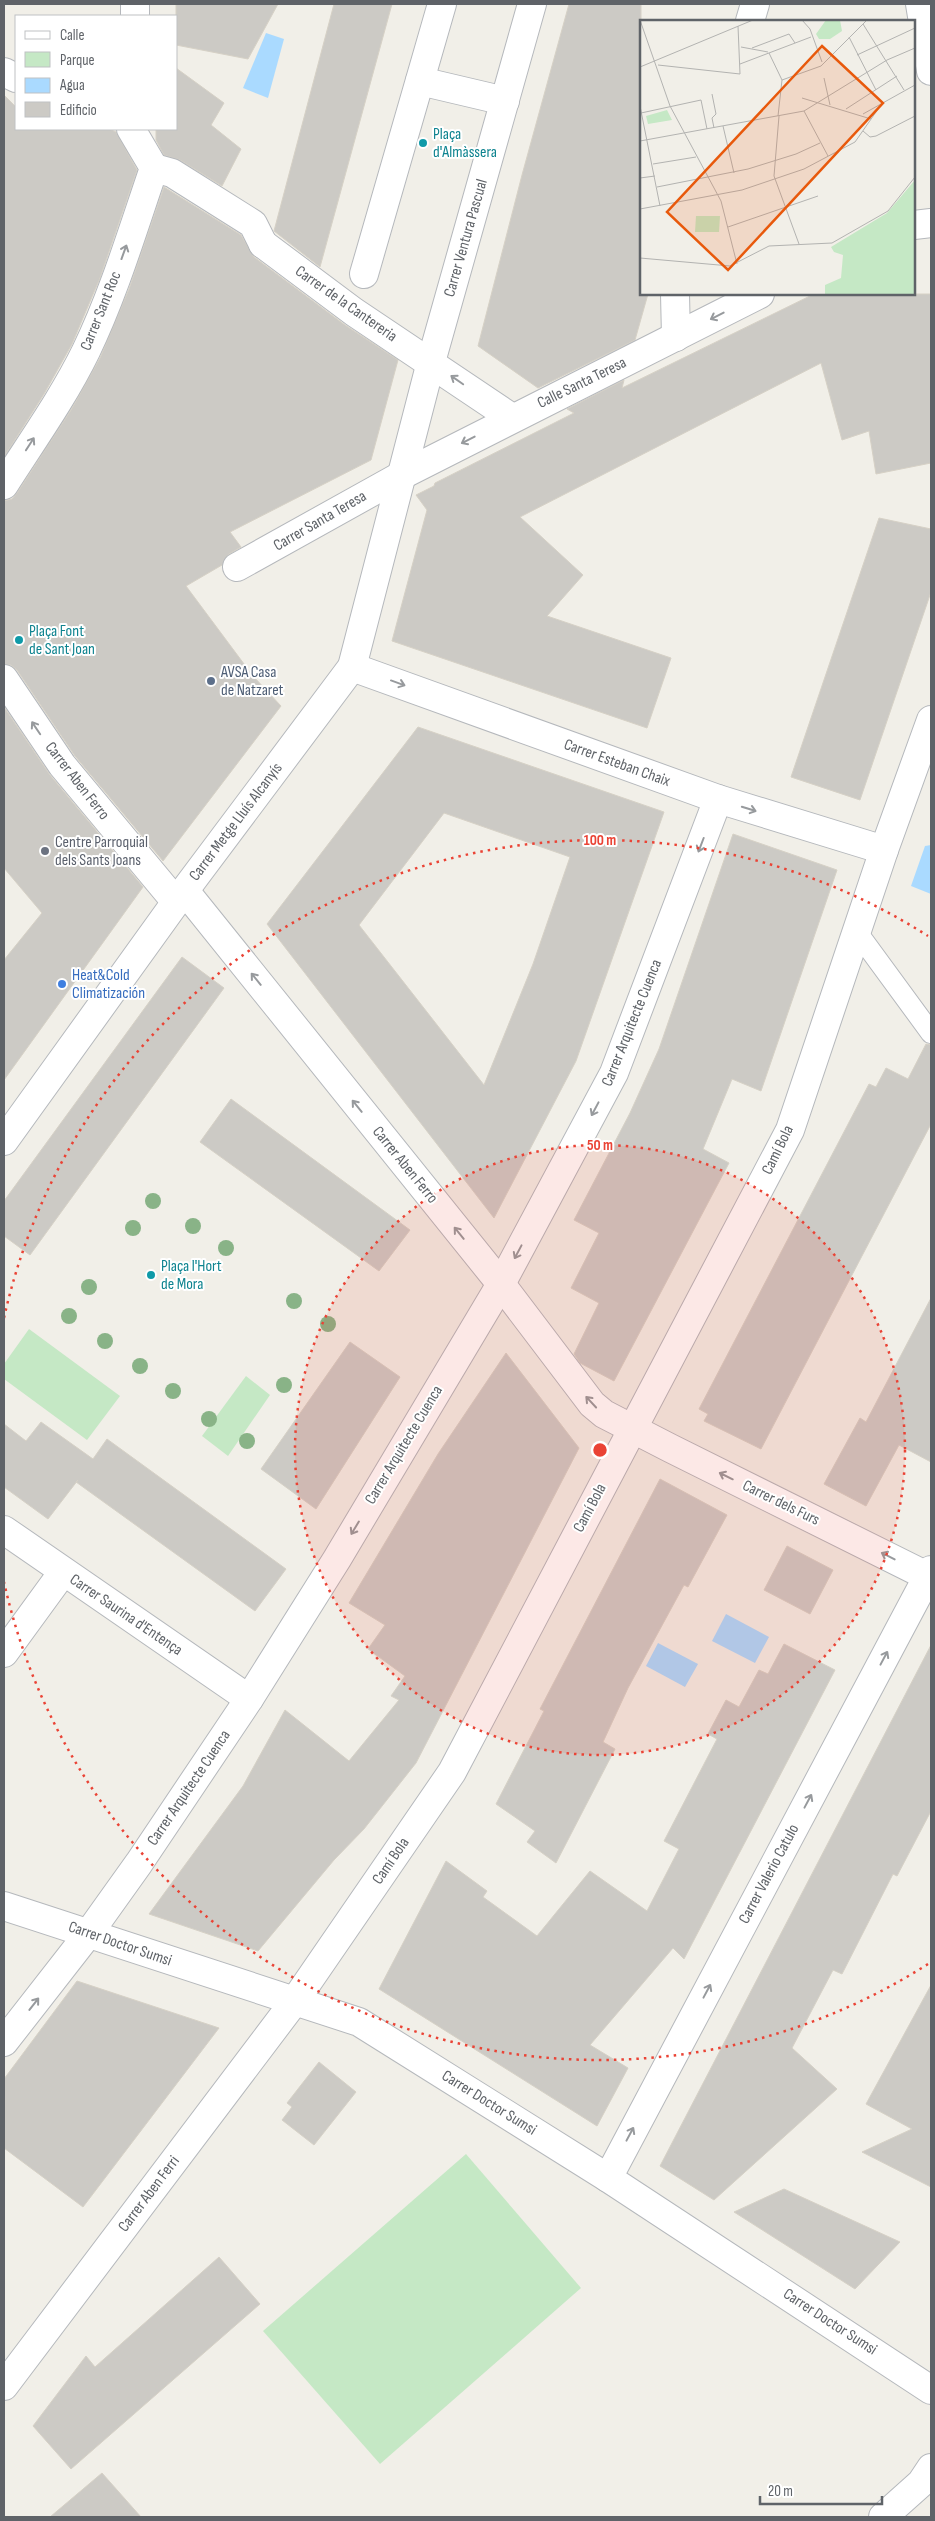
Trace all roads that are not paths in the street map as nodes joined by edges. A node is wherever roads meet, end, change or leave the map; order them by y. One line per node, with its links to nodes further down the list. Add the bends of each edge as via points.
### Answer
1 (442, 4): 8 (street)
2 (532, 4): 9 (street, Carrer Ventura Pascual)
3 (755, 4): 5 (street)
4 (918, 4): 6 (street); 7 (street)
5 (750, 20)
6 (912, 20)
7 (931, 71)
8 (420, 81): 9 (street); 14 (street)
9 (505, 101): 18 (street, Carrer Ventura Pascual)
10 (129, 130): 11 (street)
11 (154, 168): 18 (street, Carrer de la Cantereria, via 172,173 253,224 263,244 354,312); 21 (street, Carrer Sant Roc, one-way to 11, via 67,387 86,351 101,318)
12 (931, 223): 13 (street)
13 (915, 225)
14 (364, 274)
15 (675, 295): 17 (street)
16 (758, 295): 17 (street, Calle Santa Teresa, one-way to 17)
17 (676, 337): 19 (street, Calle Santa Teresa)
18 (432, 362): 19 (street, Carrer de la Cantereria, one-way to 18); 20 (street, Carrer Ventura Pascual)
19 (512, 418): 20 (street, Calle Santa Teresa, one-way to 20)
20 (404, 474): 22 (street, Carrer Santa Teresa); 23 (street, Carrer Metge Lluís Alcanyís)
21 (4, 485)
22 (237, 567)
23 (352, 667): 26 (street, Carrer Esteban Chaix, one-way to 26); 28 (street, Carrer Metge Lluís Alcanyís)
24 (4, 679): 28 (street, Carrer Aben Ferro, one-way to 24, via 62,765)
25 (931, 720): 27 (street, Camí Bola)
26 (718, 799): 27 (street, Carrer Esteban Chaix, one-way to 27); 32 (street, Carrer Arquitecte Cuenca, one-way to 32, via 614,1073)
27 (884, 850): 29 (street, Camí Bola)
28 (181, 897): 31 (street, Carrer Metge Lluís Alcanyís); 32 (street, Carrer Aben Ferro, one-way to 28)
29 (856, 932): 30 (lane); 33 (street, Camí Bola, via 790,1130)
30 (931, 1033)
31 (4, 1141)
32 (500, 1284): 33 (street, Carrer Aben Ferro, one-way to 32, via 592,1404); 38 (street, Carrer Arquitecte Cuenca, one-way to 38)
33 (632, 1428): 36 (street, Carrer dels Furs, one-way to 33); 41 (street, Camí Bola, via 452,1772)
34 (4, 1530): 35 (street, Carrer Saurina d'Entença)
35 (63, 1572): 37 (street); 38 (street, Carrer Saurina d'Entença)
36 (930, 1575): 43 (street, Carrer Valerio Catulo, one-way to 36)
37 (4, 1654)
38 (249, 1699): 40 (street, Carrer Arquitecte Cuenca)
39 (4, 1906): 40 (street, Carrer Doctor Sumsi)
40 (89, 1933): 41 (street, Carrer Doctor Sumsi); 42 (street, Carrer Arquitecte Cuenca, one-way to 40)
41 (294, 2002): 43 (street, Carrer Doctor Sumsi, via 358,2022); 44 (street, Carrer Aben Ferri)
42 (4, 2042)
43 (608, 2178): 45 (street, Carrer Doctor Sumsi)
44 (4, 2386)
45 (931, 2390)
46 (931, 2468): 47 (street, via 921,2483)
47 (883, 2517)

